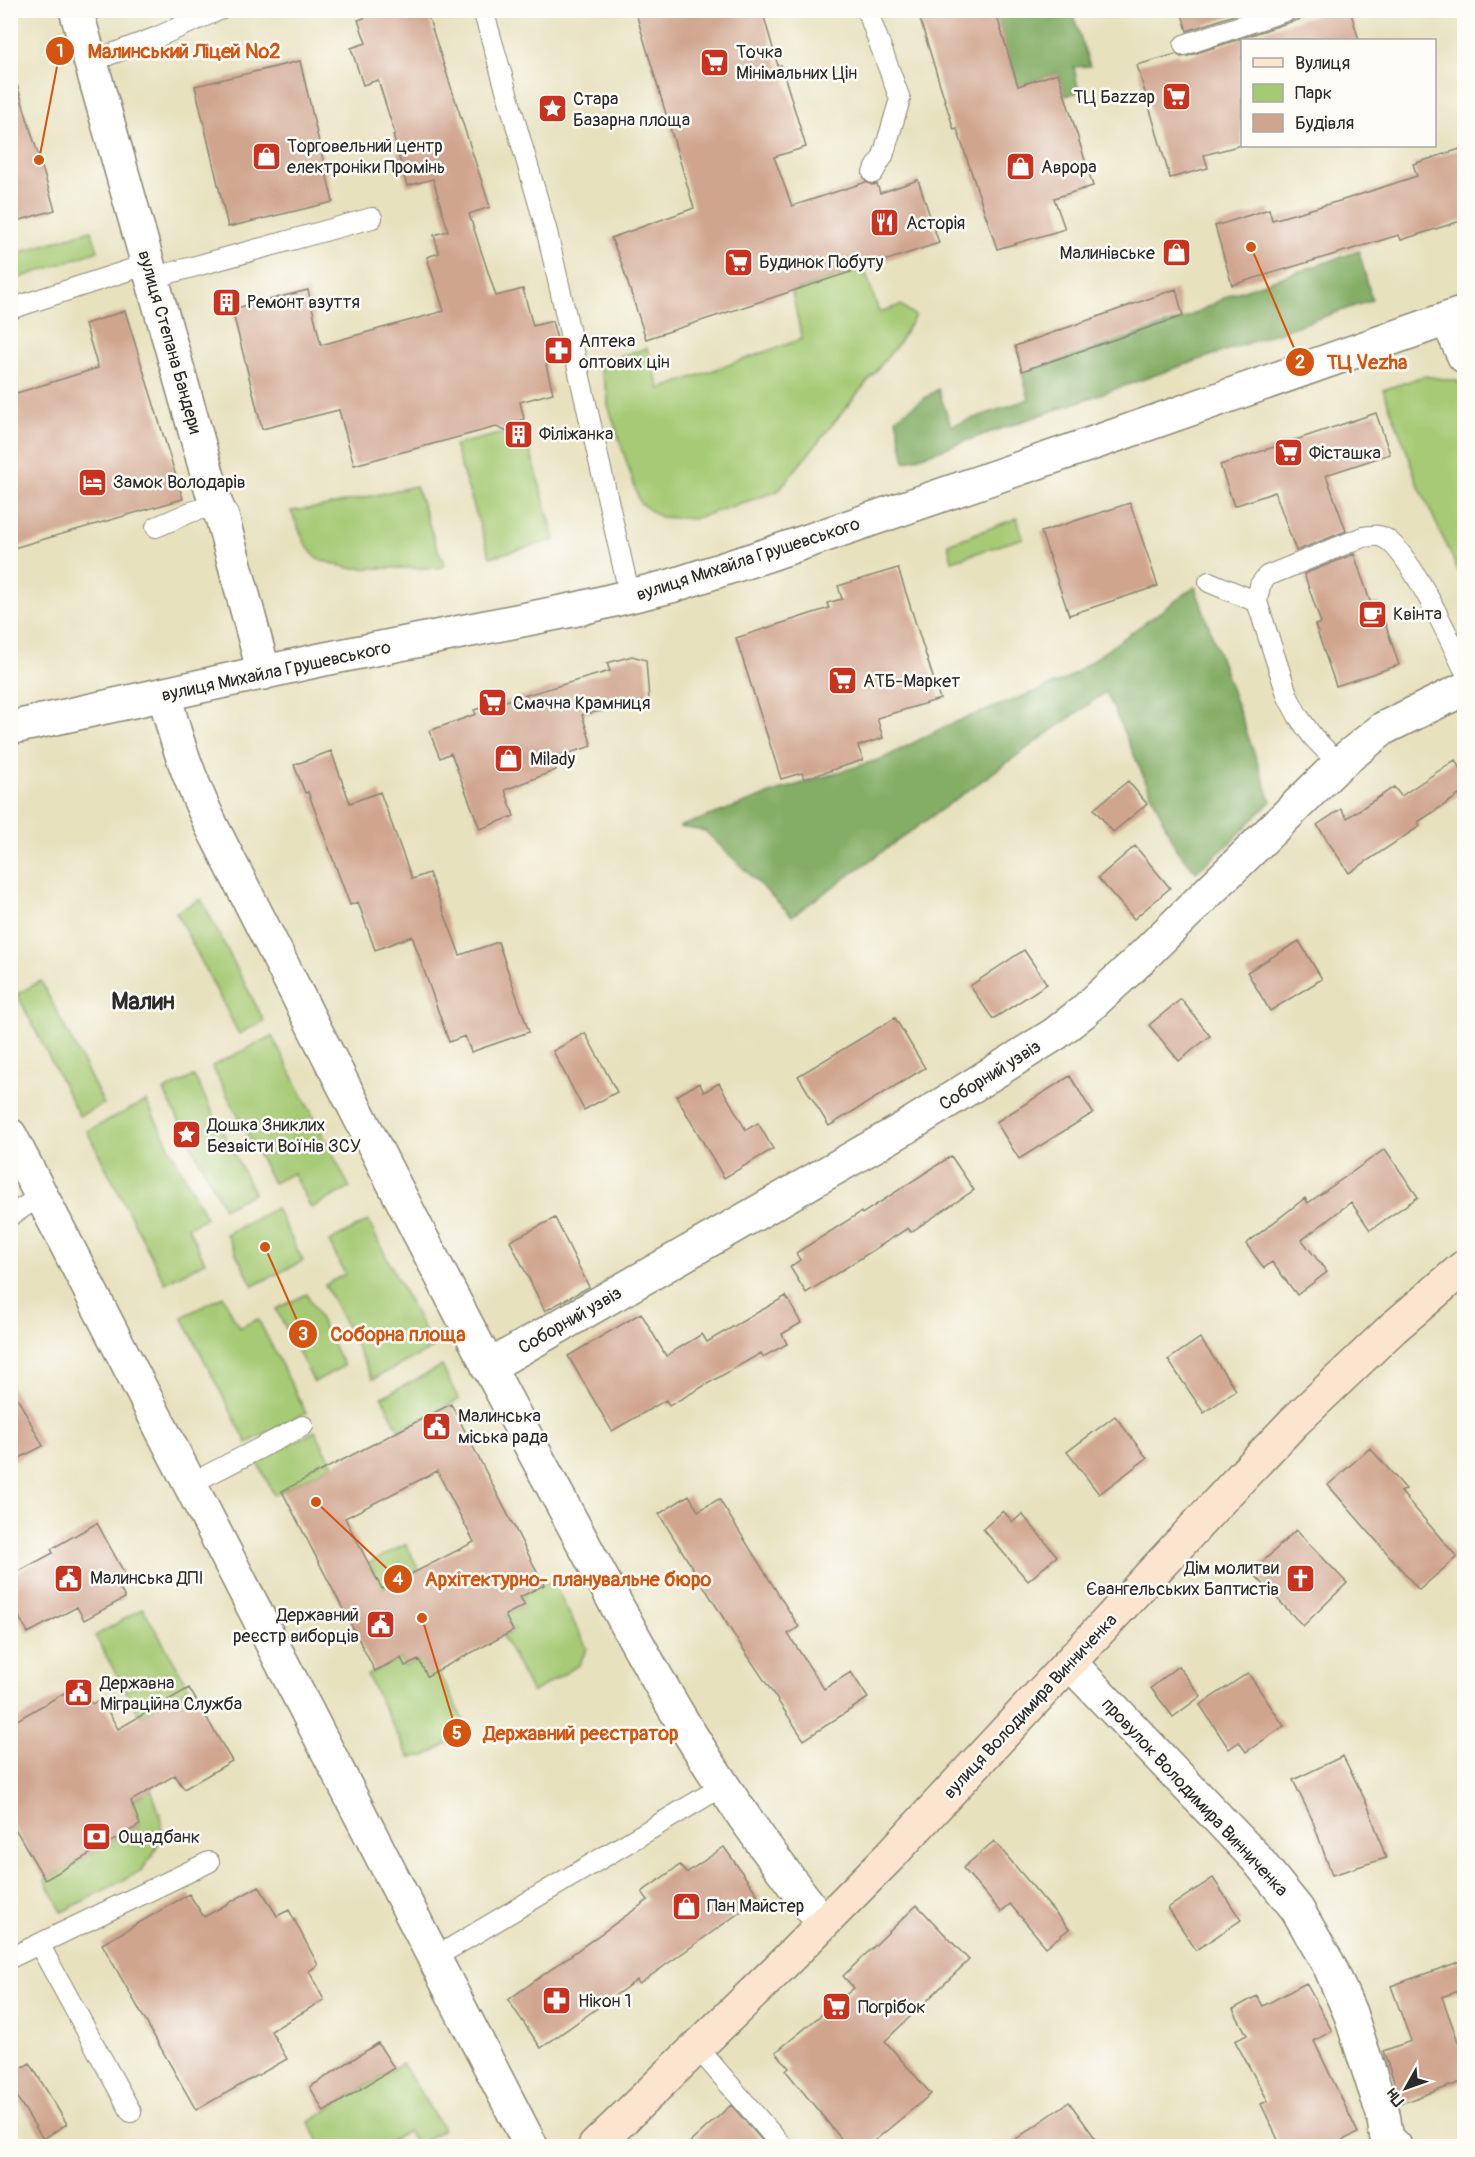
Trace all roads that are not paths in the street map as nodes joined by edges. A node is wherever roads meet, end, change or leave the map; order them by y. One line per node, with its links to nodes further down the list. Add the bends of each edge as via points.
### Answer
1 (76, 10): 7 (street, вулиця Степана Бандери)
2 (219, 10): 7 (lane)
3 (483, 10): 17 (lane, via 547,232)
4 (867, 10): 8 (lane, via 900,99 883,156)
5 (1288, 10): 6 (lane)
6 (1184, 45)
7 (90, 62): 10 (street, вулиця Степана Бандери)
8 (873, 173)
9 (372, 218): 10 (lane)
10 (150, 271): 11 (lane); 14 (street, вулиця Степана Бандери)
11 (10, 309)
12 (1456, 316): 13 (street); 17 (street, вулиця Михайла Грушевського, via 738,566)
13 (1464, 356)
14 (216, 505): 15 (lane); 20 (street, вулиця Степана Бандери)
15 (156, 526)
16 (1209, 582): 18 (lane)
17 (630, 597): 20 (street, вулиця Михайла Грушевського)
18 (1257, 602): 19 (lane, via 1260,585 1267,576 1363,537 1377,535 1394,545 1407,563); 24 (lane, via 1288,697 1313,737)
19 (1464, 669)
20 (264, 673): 22 (street, вулиця Михайла Грушевського)
21 (1464, 689): 24 (street, Соборний узвіз, via 1384,728)
22 (165, 695): 23 (street, вулиця Михайла Грушевського); 29 (street, via 184,766 212,827)
23 (10, 728)
24 (1339, 764): 29 (street, Соборний узвіз, via 1134,965 1055,1034 905,1128)
25 (10, 1135): 26 (street)
26 (42, 1195): 27 (lane); 31 (street)
27 (10, 1216)
28 (1464, 1267): 32 (main road, вулиця Володимира Винниченка, via 1293,1423)
29 (488, 1368): 33 (street, via 649,1663)
30 (303, 1426): 31 (lane)
31 (190, 1484): 38 (street)
32 (1070, 1663): 35 (main road, вулиця Володимира Винниченка); 41 (street, провулок Володимира Винниченка, via 1255,1857 1297,1909 1330,1967 1350,2013)
33 (723, 1786): 35 (street, via 779,1868); 38 (lane)
34 (209, 1862): 36 (lane)
35 (823, 1923): 39 (main road, вулиця Володимира Винниченка)
36 (39, 1944): 37 (lane); 40 (lane)
37 (10, 1958)
38 (434, 1959): 42 (street)
39 (697, 2047): 43 (main road, вулиця Володимира Винниченка); 44 (lane)
40 (131, 2112)
41 (1389, 2144)
42 (531, 2146)
43 (595, 2146)
44 (782, 2146)

